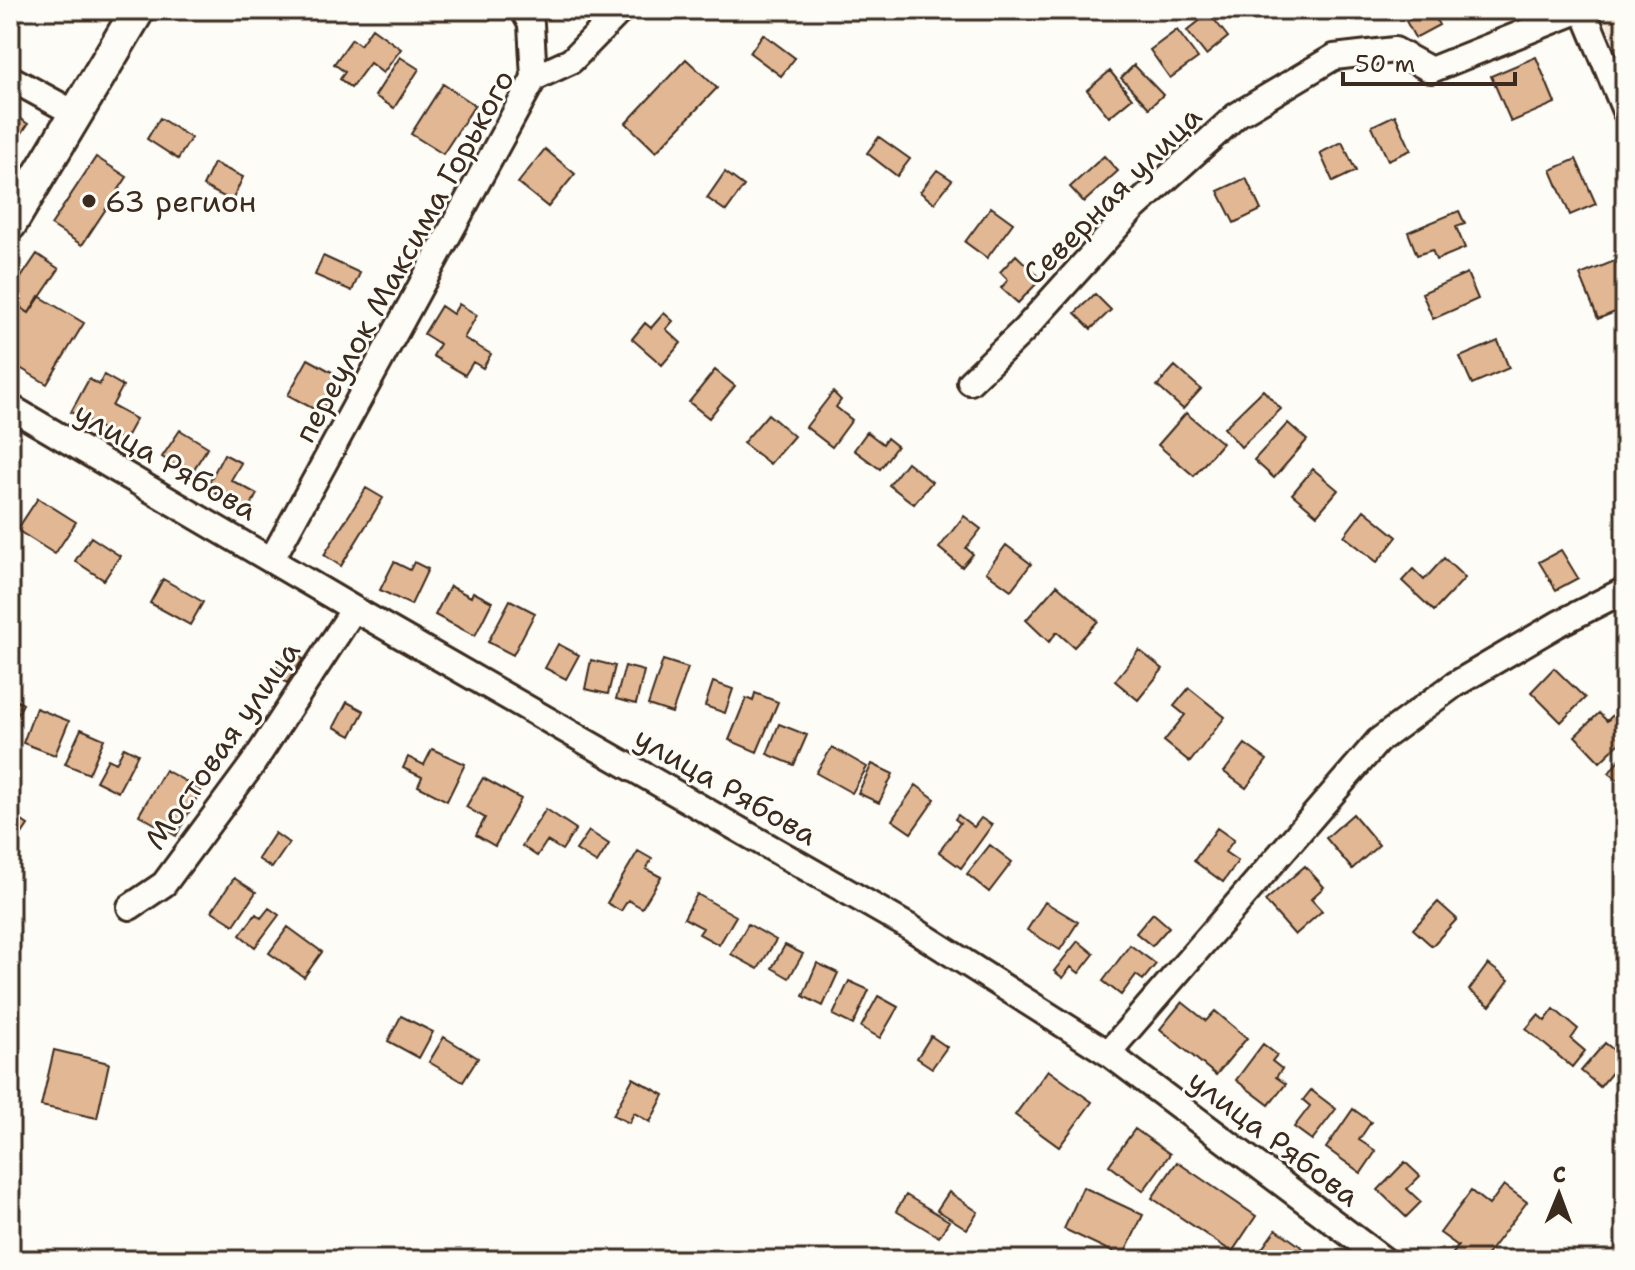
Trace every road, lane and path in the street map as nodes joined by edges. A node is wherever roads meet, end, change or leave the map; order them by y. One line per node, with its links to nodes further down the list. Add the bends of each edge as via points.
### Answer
1 (138, 10): 8 (main road)
2 (523, 10): 6 (street, via 531,24)
3 (621, 10): 6 (street, переулок Максима Горького, via 571,61)
4 (1582, 10): 7 (street); 10 (street, Северная улица, via 1431,70 1395,50 1334,57 1237,115 1134,208)
5 (10, 78): 8 (street)
6 (534, 78): 12 (street, переулок Максима Горького)
7 (1625, 111)
8 (76, 114): 9 (main road)
9 (10, 224)
10 (970, 382)
11 (10, 407): 12 (street, улица Рябова)
12 (272, 559): 14 (street, улица Рябова)
13 (1625, 590): 16 (street, via 1454,685 1378,741)
14 (354, 609): 15 (street, Мостовая улица, via 252,765 164,884); 16 (street, улица Рябова, via 911,928)
15 (130, 907)
16 (1108, 1053): 17 (street, улица Рябова)
17 (1384, 1260)

